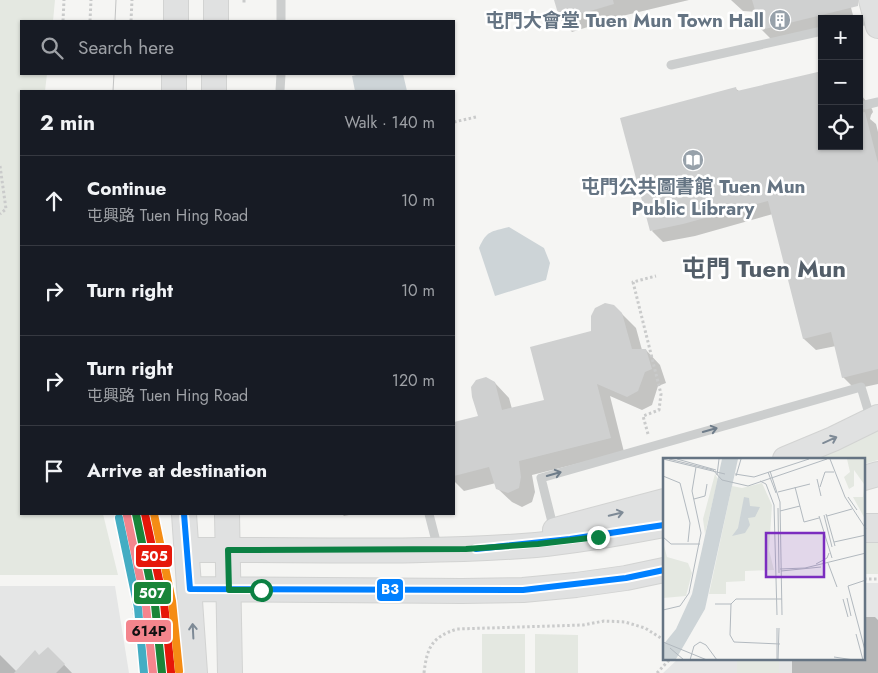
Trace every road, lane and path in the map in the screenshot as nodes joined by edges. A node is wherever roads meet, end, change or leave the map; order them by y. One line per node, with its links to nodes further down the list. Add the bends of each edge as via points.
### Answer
1 (64, 0): 9 (path)
2 (91, 0): 10 (path)
3 (132, 0): 11 (path)
4 (176, 0): 12 (main road)
5 (216, 0): 13 (main road)
6 (244, 0): 8 (path)
7 (281, 0): 14 (lane)
8 (244, 5)
9 (63, 20)
10 (90, 20)
11 (132, 20)
12 (176, 20)
13 (216, 20)
14 (281, 20)
15 (818, 32): 16 (lane)
16 (671, 65)
17 (174, 75): 20 (main road)
18 (214, 75): 21 (main road)
19 (281, 75): 22 (lane)
20 (174, 90)
21 (214, 90)
22 (280, 90)
23 (878, 102): 24 (lane)
24 (866, 105)
25 (476, 117): 26 (path)
26 (455, 122)
27 (0, 166): 28 (path, via 6,209)
28 (0, 214)
29 (656, 276): 31 (path, via 633,282 661,394 659,410 642,416)
30 (875, 419): 32 (main road, one-way to 30); 39 (lane, one-way to 30, via 542,478 861,387)
31 (649, 437)
32 (787, 458)
33 (663, 501): 39 (main road, one-way to 33)
34 (118, 515): 49 (path, via 126,549)
35 (184, 515): 42 (main road)
36 (226, 515): 43 (main road)
37 (429, 515): 40 (lane)
38 (663, 525): 41 (main road, via 598,537)
39 (554, 530): 41 (main road)
40 (438, 549): 41 (main road); 43 (main road)
41 (466, 549)
42 (187, 550): 43 (main road); 45 (main road)
43 (228, 550): 46 (main road)
44 (663, 570): 46 (main road, via 576,586 523,590)
45 (190, 589): 46 (main road); 50 (main road, one-way to 45)
46 (229, 590): 51 (main road)
47 (663, 639): 52 (path, via 645,628 625,622 457,629 432,643)
48 (669, 660): 53 (path)
49 (142, 673)
50 (195, 673)
51 (230, 673)
52 (424, 673)
53 (657, 673)

